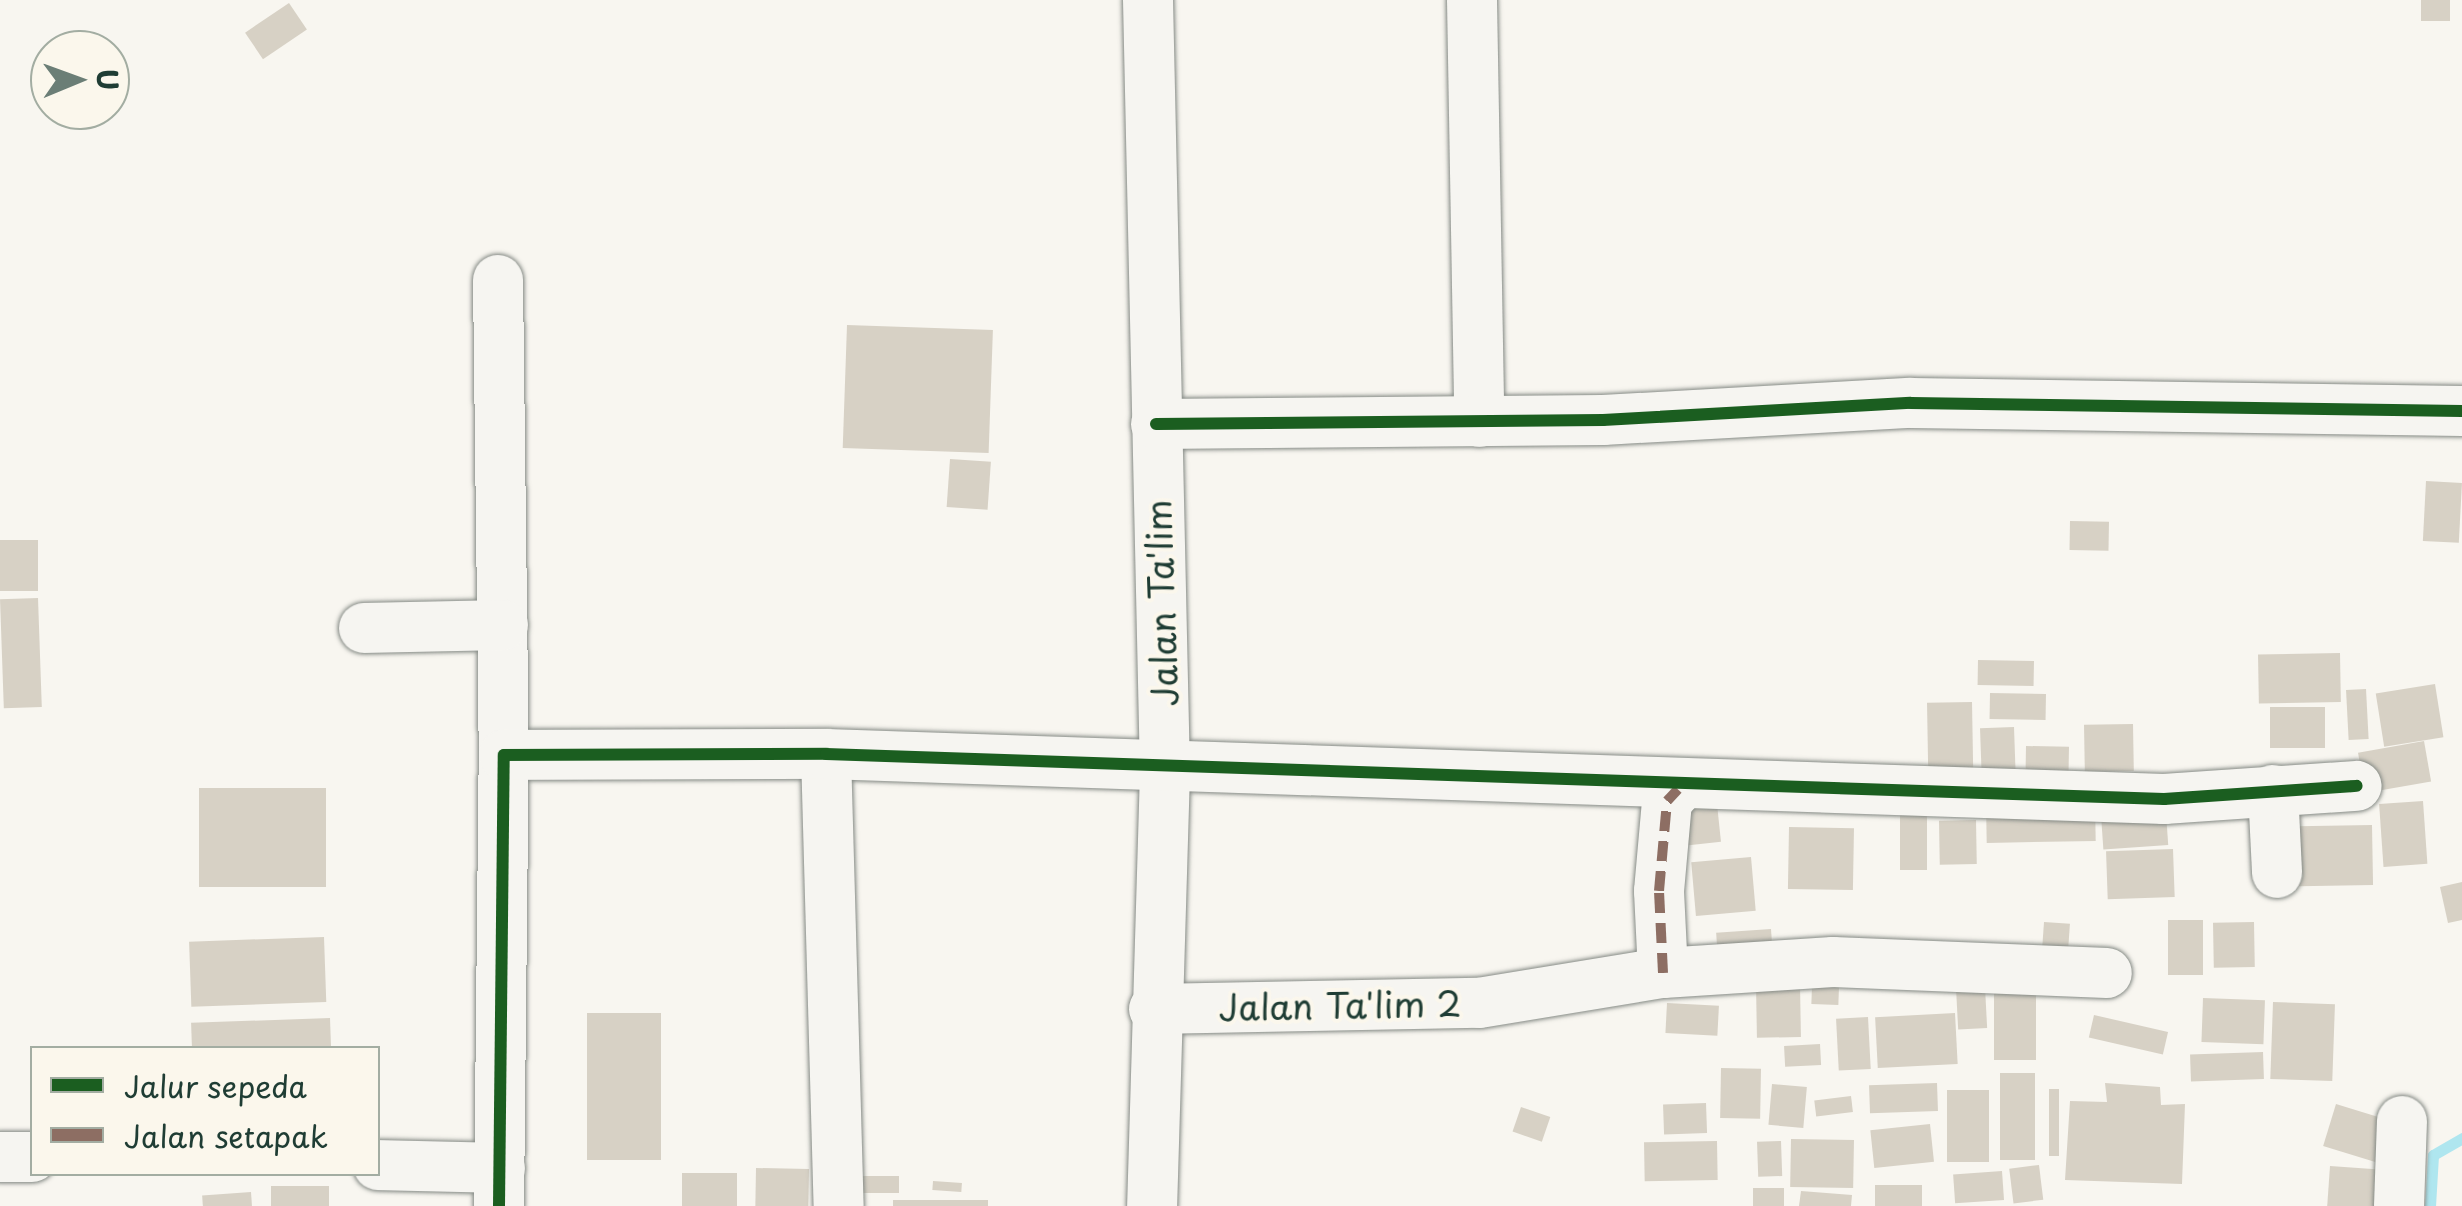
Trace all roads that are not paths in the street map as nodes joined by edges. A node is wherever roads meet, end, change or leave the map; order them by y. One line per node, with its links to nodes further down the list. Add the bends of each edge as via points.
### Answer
1 (1148, 0): 6 (street, Jalan Ta'lim)
2 (1472, 0): 5 (street)
3 (498, 280): 7 (street)
4 (2462, 411): 5 (street, via 1930,403)
5 (1480, 422): 6 (street)
6 (1156, 424): 11 (street, Jalan Ta'lim)
7 (503, 625): 8 (street); 10 (street)
8 (364, 628)
9 (826, 754): 10 (street); 11 (street); 24 (street)
10 (504, 755): 23 (street)
11 (1166, 772): 13 (street); 18 (street, Jalan Ta'lim)
12 (2357, 786): 14 (street)
13 (1678, 789): 14 (street, via 2164,799); 17 (street, via 1667,802 1659,891)
14 (2274, 790): 15 (street)
15 (2278, 873)
16 (2107, 972): 17 (street, Jalan Ta'lim 2, via 1833,962)
17 (1663, 973): 18 (street, Jalan Ta'lim 2, via 1423,1006)
18 (1154, 1009): 25 (street, Jalan Ta'lim)
19 (2402, 1121): 26 (street)
20 (0, 1157): 21 (street)
21 (30, 1157)
22 (380, 1165): 23 (street)
23 (499, 1187)
24 (839, 1206)
25 (1152, 1206)
26 (2400, 1206)

